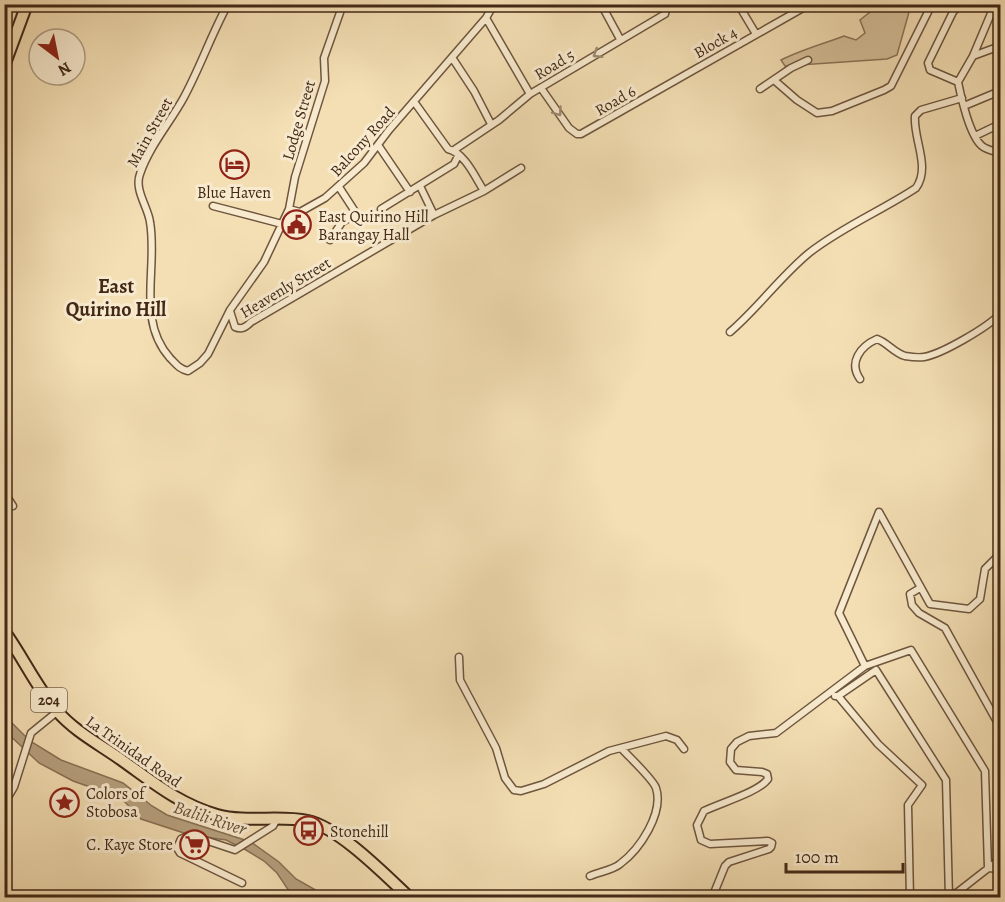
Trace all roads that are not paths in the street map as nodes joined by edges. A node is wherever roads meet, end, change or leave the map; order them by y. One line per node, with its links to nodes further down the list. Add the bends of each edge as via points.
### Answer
1 (27, 4): 19 (highway)
2 (228, 4): 49 (street, Main Street, via 197,72 139,176 151,231 150,312 161,346 179,368 188,371 208,354)
3 (343, 4): 42 (street, Lodge Street, via 324,58 325,81)
4 (494, 4): 12 (street, Balcony Road)
5 (601, 4): 14 (street)
6 (667, 4): 14 (street, Road 5, via 665,14)
7 (738, 4): 13 (street)
8 (810, 4): 13 (street, Block 4)
9 (932, 4): 20 (street, via 891,86 884,90 817,113)
10 (960, 4): 21 (street, via 928,63 930,70)
11 (995, 4): 16 (street)
12 (486, 18): 17 (street, Balcony Road); 26 (street)
13 (756, 34): 22 (street, Block 4)
14 (620, 39): 23 (street, Road 5, one-way to 23)
15 (1000, 46): 16 (street)
16 (973, 56): 21 (street)
17 (453, 59): 28 (street, Balcony Road); 30 (street)
18 (808, 60): 20 (street)
19 (4, 66)
20 (774, 80): 24 (street)
21 (958, 82): 27 (street)
22 (665, 86): 23 (street, Road 6, one-way to 22, via 578,135)
23 (541, 88): 26 (street, Road 5)
24 (760, 89)
25 (1000, 91): 29 (street)
26 (530, 94): 30 (street, Road 5)
27 (962, 98): 29 (street); 51 (street, via 921,110 915,116 922,168 916,188 811,252)
28 (415, 103): 33 (street, Balcony Road); 34 (street, via 448,149)
29 (964, 106): 32 (street)
30 (491, 124): 34 (street, Road 5)
31 (1000, 124): 32 (street)
32 (975, 136): 35 (street, via 986,149)
33 (378, 145): 38 (street, Balcony Road); 40 (street)
34 (456, 153): 37 (street, Road 5, via 454,164); 39 (street)
35 (1000, 153)
36 (521, 168): 39 (street, Heavenly Street)
37 (420, 186): 40 (street, Road 5); 45 (street)
38 (339, 187): 44 (street, Balcony Road); 48 (street, via 355,215 342,222)
39 (484, 191): 45 (street, Heavenly Street)
40 (410, 192): 43 (street, Road 5)
41 (213, 206): 47 (street)
42 (289, 209): 44 (street); 47 (street)
43 (381, 209)
44 (300, 212): 46 (street)
45 (434, 215): 49 (street, Heavenly Street, via 246,327 235,327)
46 (304, 221)
47 (282, 224): 49 (street, via 264,262)
48 (330, 240)
49 (230, 310)
50 (1000, 314): 52 (street, via 948,347 924,357 906,356 881,340 872,342 855,361)
51 (730, 332)
52 (860, 379)
53 (4, 492): 54 (street)
54 (13, 506)
55 (1000, 554): 56 (street, via 985,570 980,600 969,609 930,604)
56 (920, 588): 59 (street, via 879,512 839,613); 63 (street, via 910,594 912,605 945,628)
57 (4, 631): 62 (highway, La Trinidad Road / 204)
58 (459, 657): 64 (street, via 460,680 514,790 544,784 609,751)
59 (865, 666): 60 (street); 69 (street, via 911,650 979,761 985,771)
60 (827, 694): 61 (street); 75 (street, via 776,733 749,736 731,748 730,762 736,770 762,772 768,779 764,785 704,811 697,825 701,840 710,844 772,843 769,849 729,862)
61 (838, 696): 73 (street, via 876,670 946,780); 76 (street, via 878,744 922,785 908,805)
62 (58, 711): 66 (street, via 31,733 14,787); 67 (highway, La Trinidad Road / 204, via 85,735 180,801 217,815)
63 (1000, 727)
64 (622, 749): 65 (street, via 668,736); 71 (street, via 656,787 657,814 644,838 618,866)
65 (684, 749)
66 (4, 804)
67 (277, 819): 72 (street, via 273,826 232,850 187,836 181,839 178,851); 74 (highway, La Trinidad Road / 204, via 309,821 336,834)
68 (1000, 859): 69 (street)
69 (988, 868): 70 (street); 73 (street)
70 (1000, 869)
71 (590, 876)
72 (242, 883)
73 (951, 896): 77 (street)
74 (410, 897)
75 (712, 897)
76 (910, 897)
77 (972, 897)

